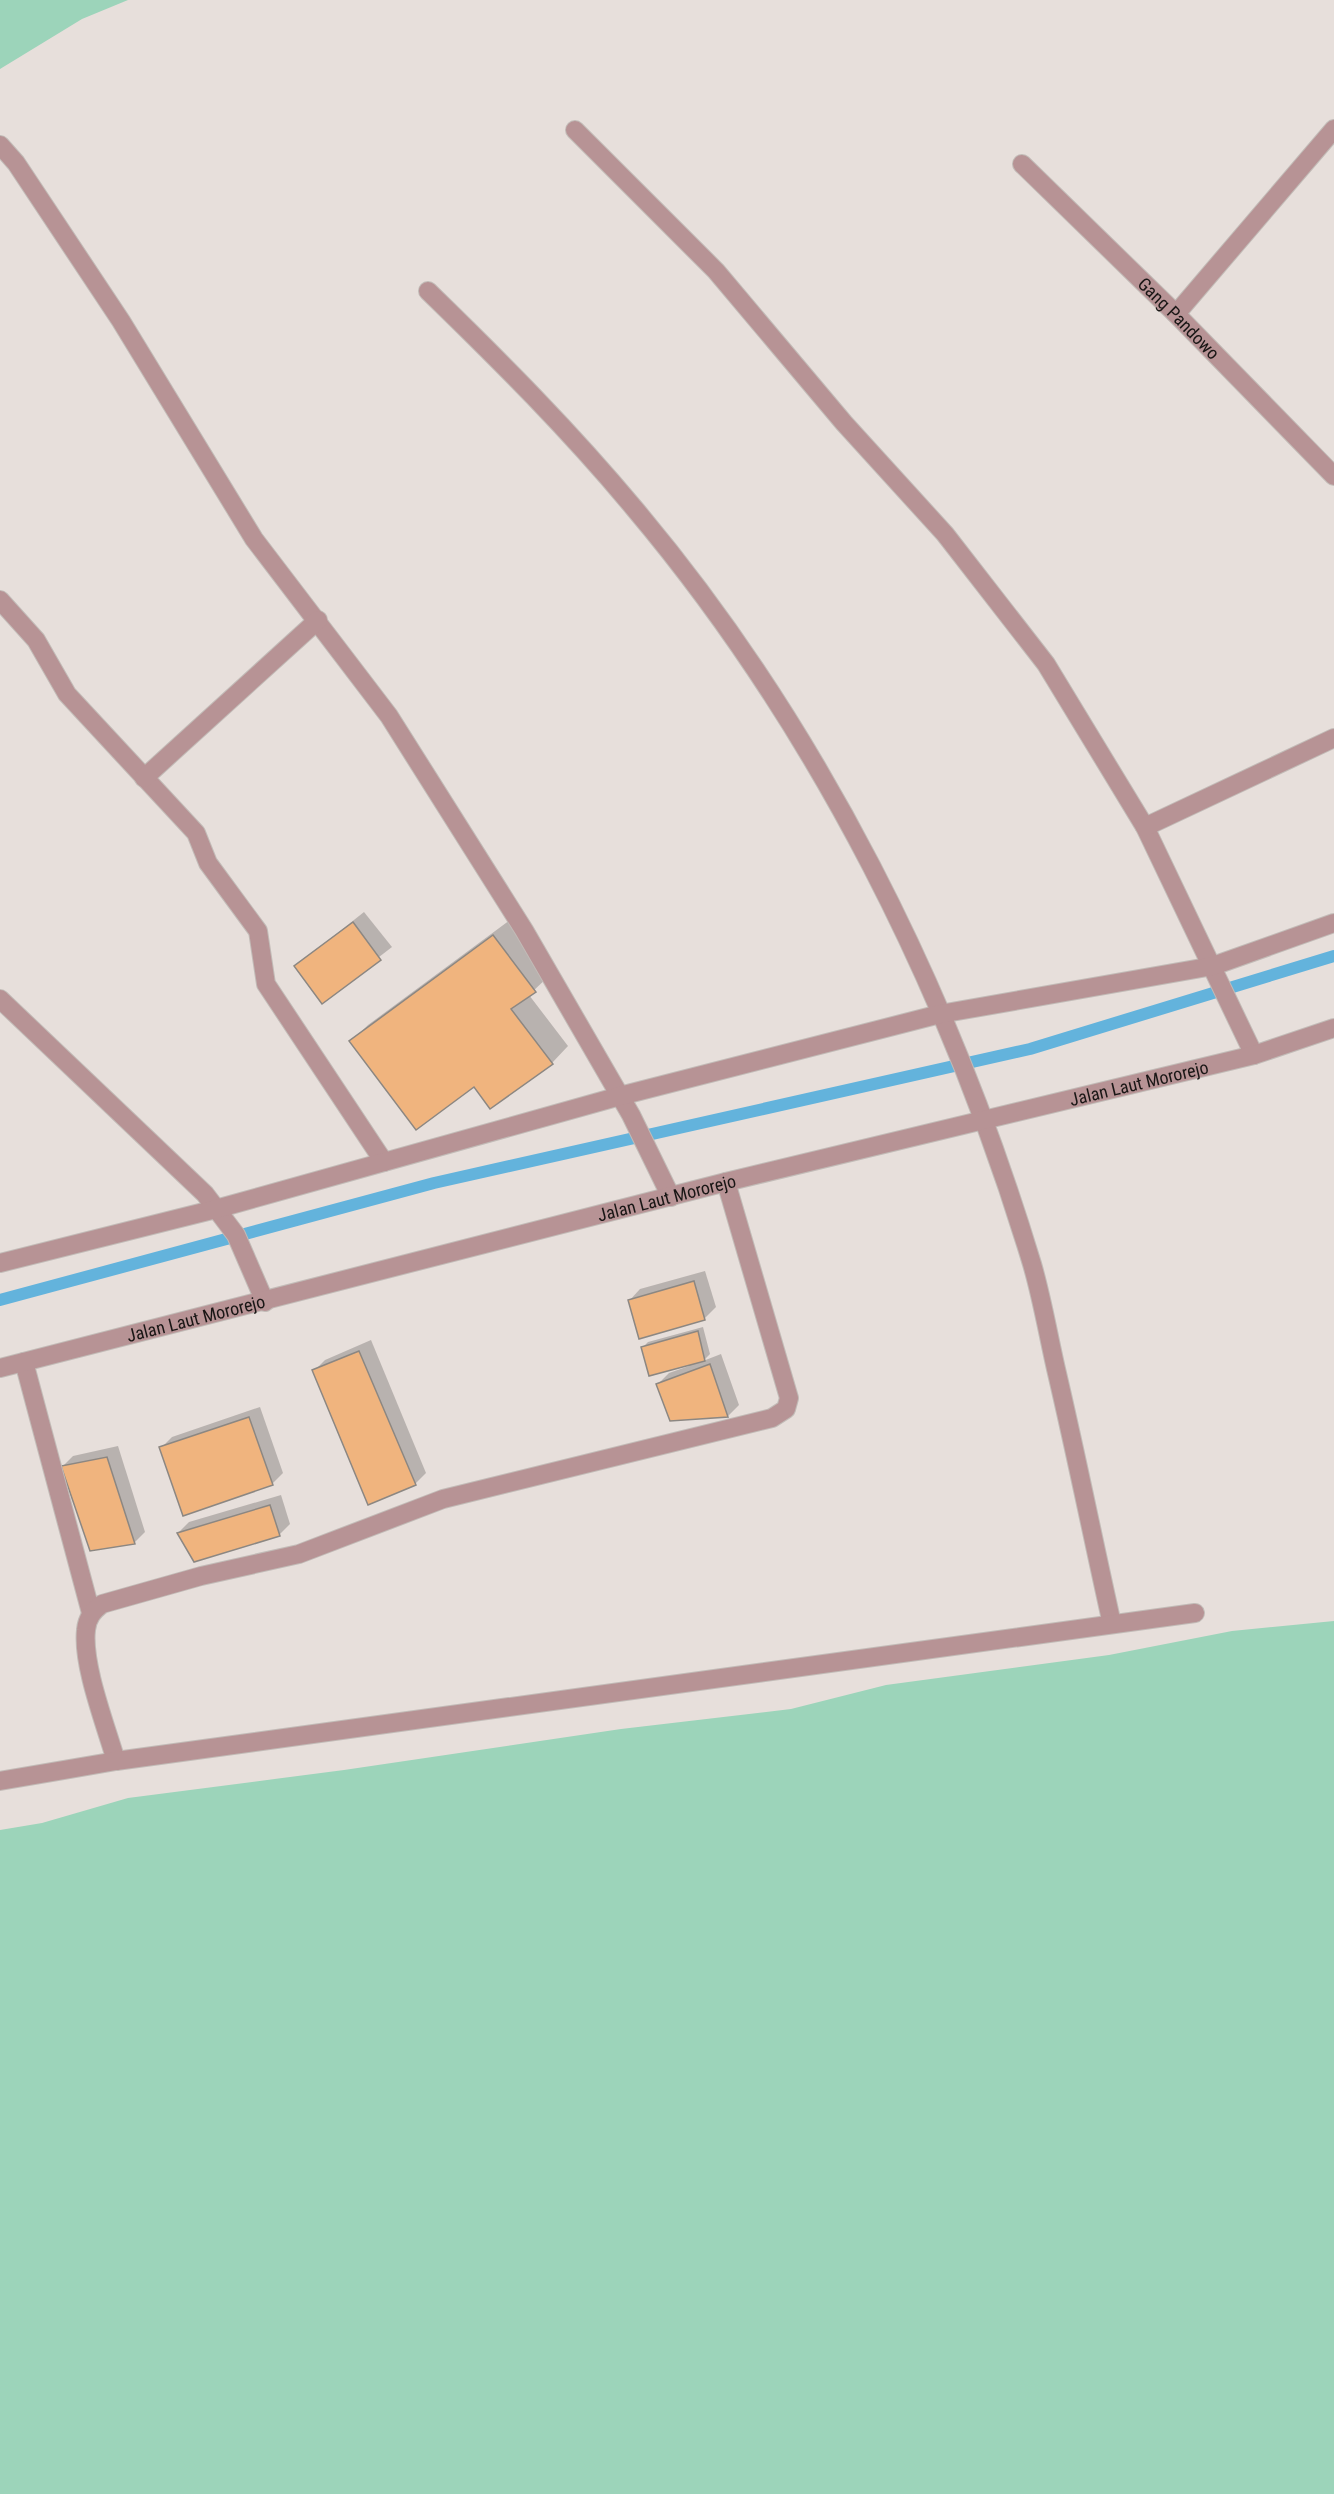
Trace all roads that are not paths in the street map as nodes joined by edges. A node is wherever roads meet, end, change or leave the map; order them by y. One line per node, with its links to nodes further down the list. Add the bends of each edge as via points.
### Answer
1 (1334, 129): 6 (street)
2 (575, 130): 12 (street, via 716,271 844,423 945,534 1046,664)
3 (0, 145): 9 (street, via 121,321 254,539)
4 (1022, 164): 6 (street, Gang Pandowo)
5 (428, 291): 16 (street, via 570,434 698,589 768,691 860,844 906,934)
6 (1176, 314): 7 (street, Gang Pandowo)
7 (1334, 476)
8 (0, 600): 11 (street, via 36,640 67,694)
9 (318, 620): 11 (street); 19 (street, via 389,716 524,930)
10 (1334, 738): 12 (street)
11 (144, 778): 21 (street, via 196,833 208,863 258,931 266,984)
12 (1145, 827): 14 (street)
13 (1334, 923): 14 (street)
14 (1213, 966): 16 (street); 18 (street)
15 (0, 999): 24 (street, via 205,1194)
16 (940, 1014): 19 (street); 20 (street)
17 (1334, 1028): 18 (street, Jalan Laut Mororejo)
18 (1254, 1055): 20 (street, Jalan Laut Mororejo)
19 (620, 1096): 21 (street); 23 (street)
20 (983, 1120): 22 (street, Jalan Laut Mororejo); 31 (street, via 1033,1267)
21 (384, 1162): 24 (street)
22 (726, 1182): 23 (street, Jalan Laut Mororejo); 29 (street, via 789,1398 786,1409 772,1418 443,1499 321,1546 129,1595 102,1604)
23 (670, 1197): 26 (street, Jalan Laut Mororejo)
24 (216, 1209): 25 (street); 26 (street, via 236,1235)
25 (0, 1263)
26 (265, 1302): 27 (street, Jalan Laut Mororejo)
27 (24, 1362): 28 (street, Jalan Laut Mororejo); 29 (street)
28 (0, 1368)
29 (91, 1613): 32 (street, via 86,1628 86,1651)
30 (1195, 1613): 31 (street)
31 (1112, 1624): 32 (street)
32 (116, 1761): 33 (street)
33 (0, 1781)

